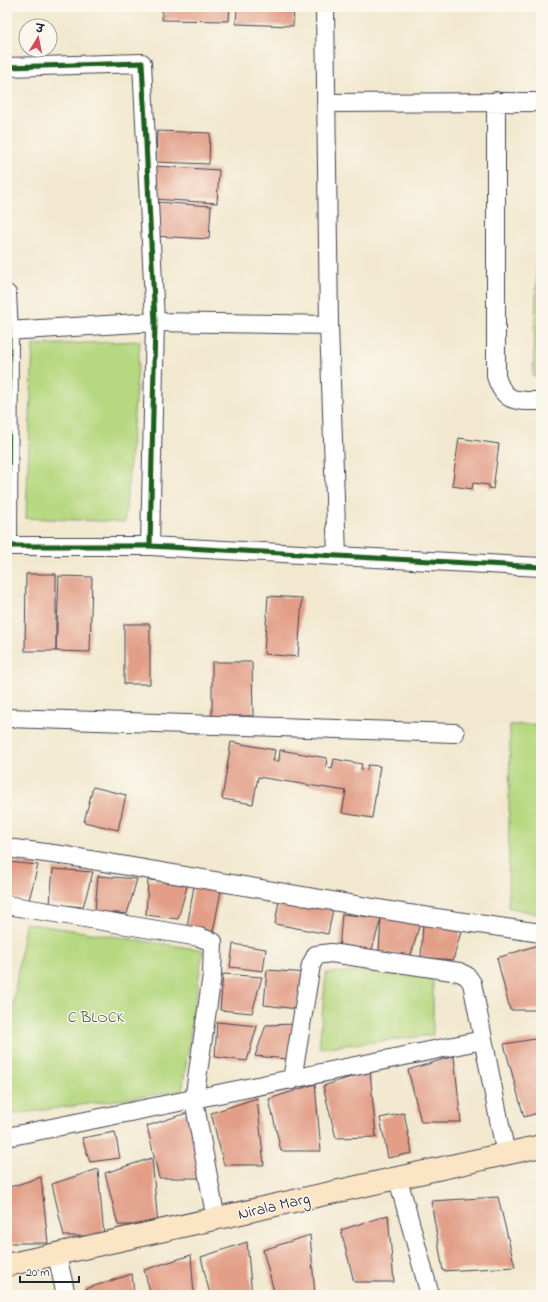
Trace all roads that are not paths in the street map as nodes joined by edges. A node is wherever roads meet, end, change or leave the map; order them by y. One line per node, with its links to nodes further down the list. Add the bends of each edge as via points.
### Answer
1 (325, 7): 5 (street)
2 (7, 67): 7 (street, via 142,63)
3 (496, 101): 4 (street); 5 (street); 10 (street, via 496,376 500,390 510,398)
4 (541, 102)
5 (326, 103): 8 (street)
6 (7, 294): 9 (street)
7 (155, 322): 8 (street); 9 (street); 11 (street)
8 (329, 326): 12 (street)
9 (8, 331): 11 (street, via 8,546)
10 (541, 401)
11 (150, 546): 12 (street)
12 (337, 556): 13 (street)
13 (541, 566)
14 (7, 718): 15 (street)
15 (455, 733)
16 (7, 848): 18 (street)
17 (7, 905): 21 (street, via 199,937 213,942 212,974)
18 (541, 933)
19 (483, 1040): 20 (street); 20 (street, via 472,983 467,976 459,972 331,953 316,955 311,966); 24 (street)
20 (292, 1080): 21 (street)
21 (194, 1100): 22 (street); 26 (street)
22 (7, 1137)
23 (541, 1146): 24 (street, Nirala Marg)
24 (506, 1155): 25 (street, Nirala Marg)
25 (398, 1179): 26 (street, Nirala Marg); 30 (street)
26 (216, 1220): 27 (street, Nirala Marg)
27 (57, 1255): 28 (street, Nirala Marg); 29 (street)
28 (7, 1265)
29 (66, 1295)
30 (430, 1295)

